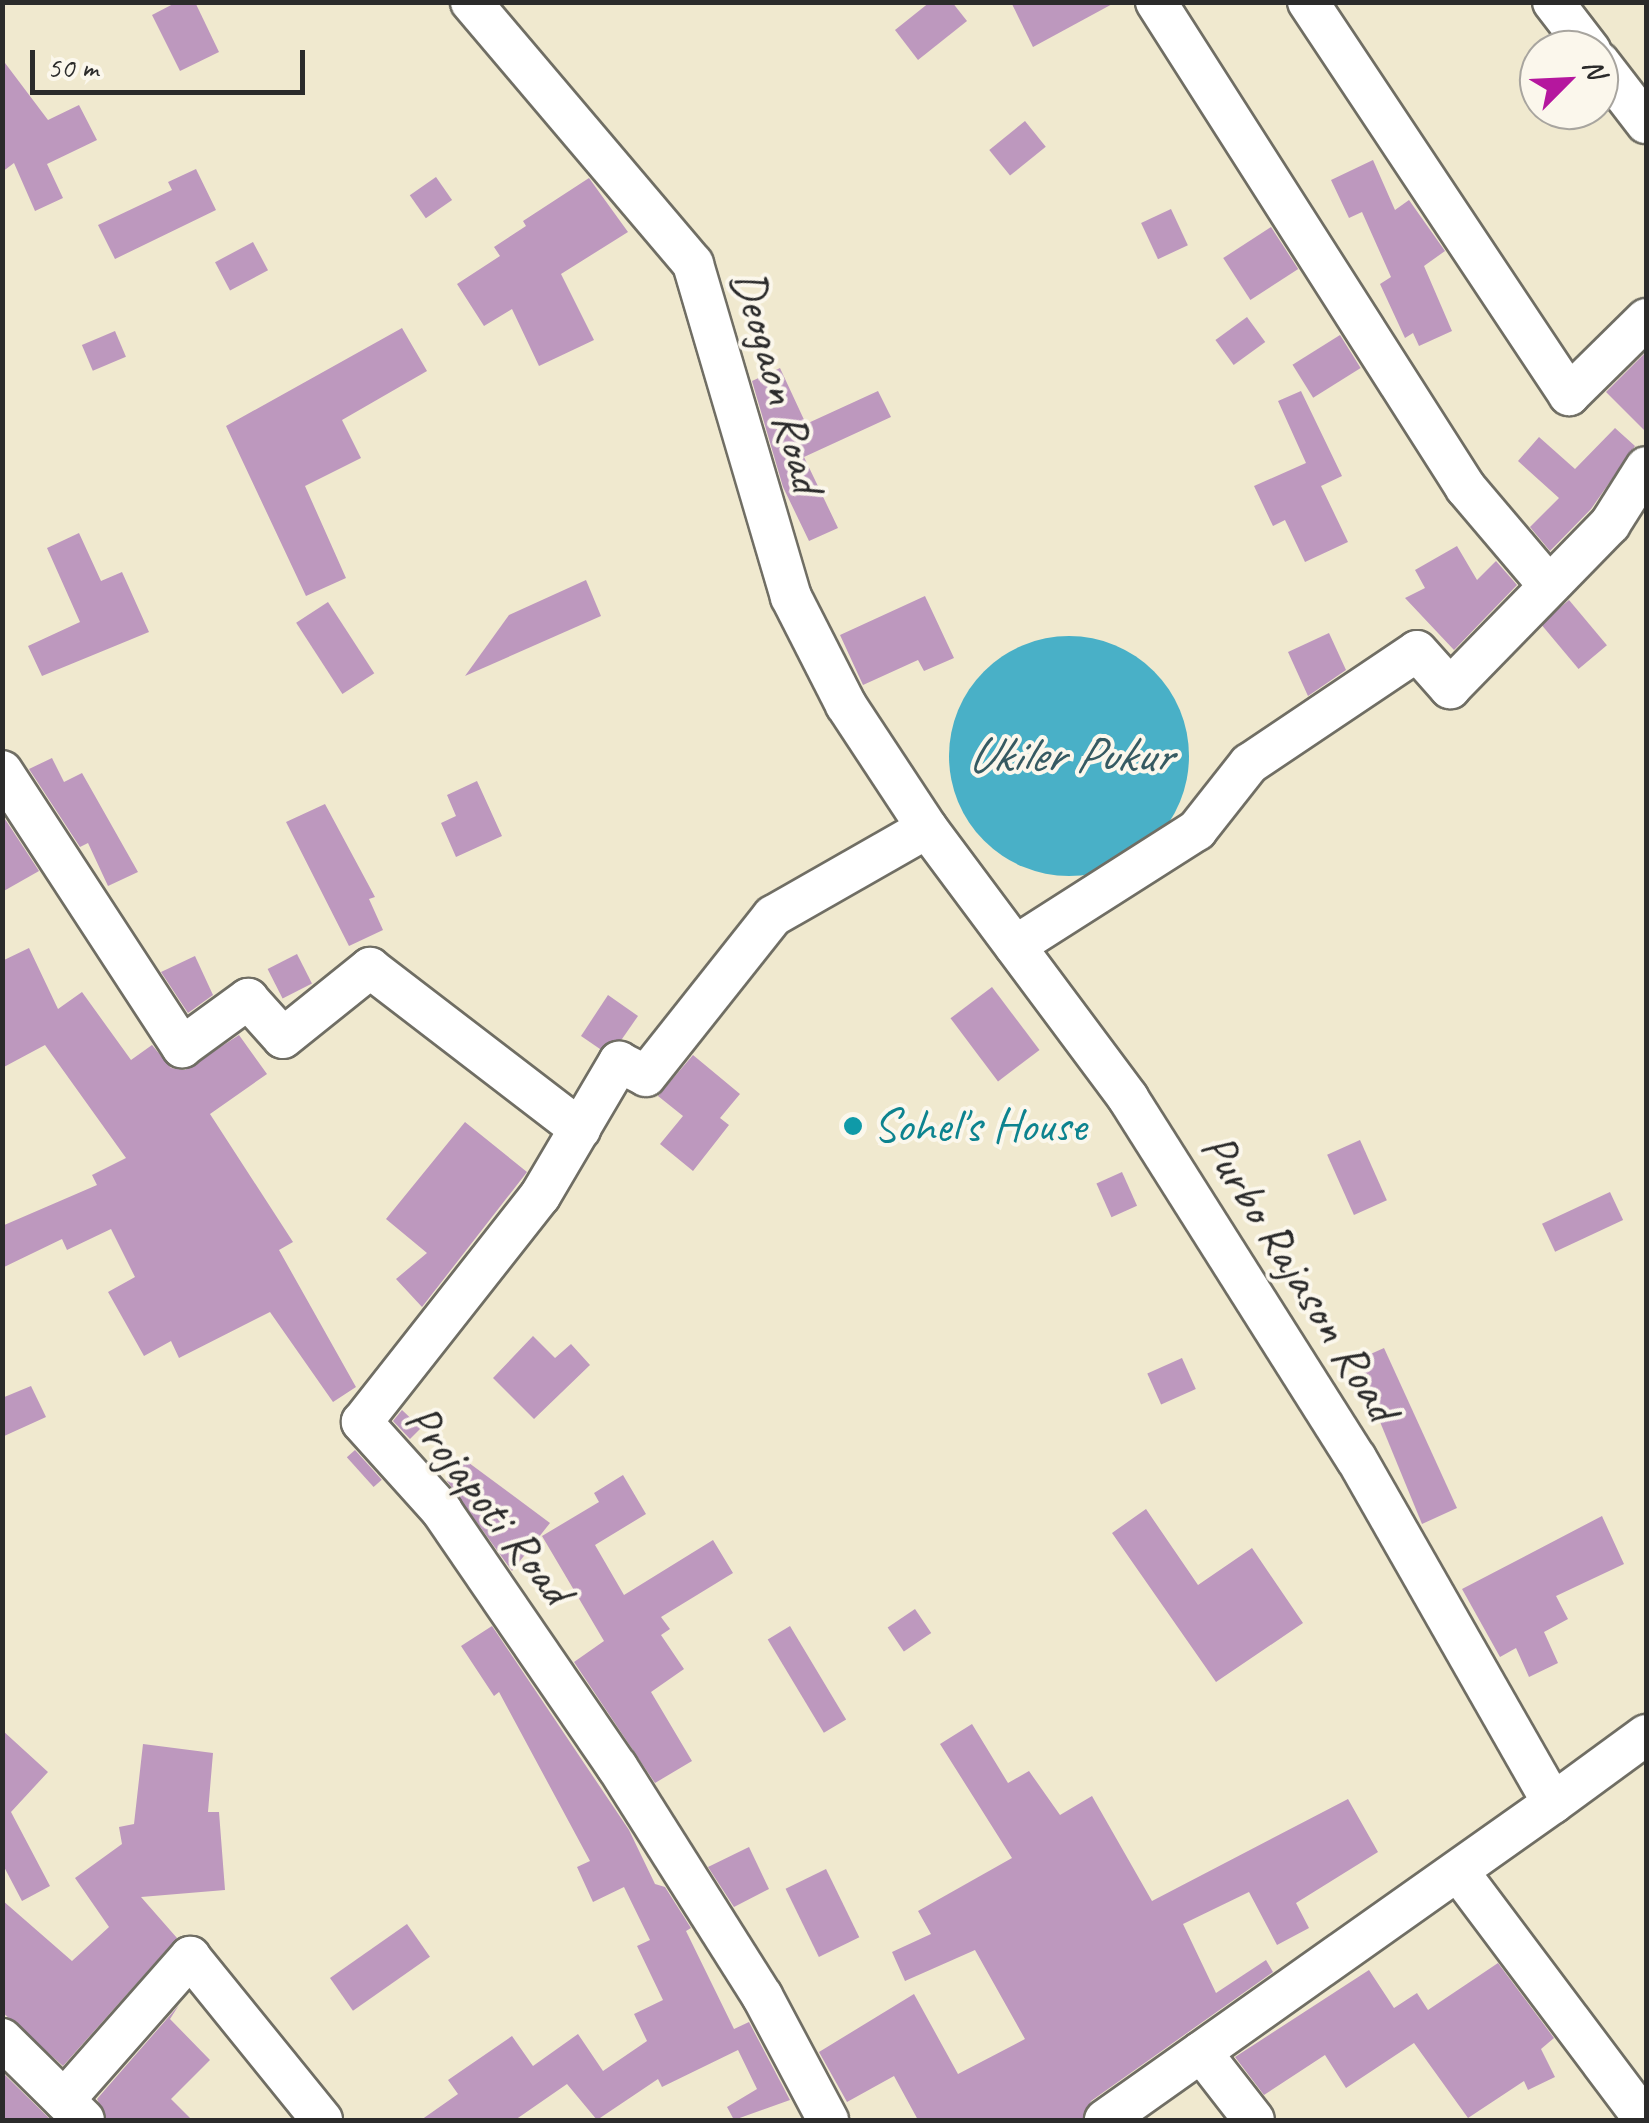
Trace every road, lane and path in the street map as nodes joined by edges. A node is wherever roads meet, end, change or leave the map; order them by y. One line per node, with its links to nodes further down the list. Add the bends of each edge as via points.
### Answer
1 (471, 2): 12 (street, Deogaon Road, via 693,264 791,597 846,704)
2 (1156, 2): 10 (street, via 1466,488)
3 (1308, 2): 8 (street, via 1569,396)
4 (1554, 2): 5 (street)
5 (1575, 30)
6 (1619, 88): 7 (street)
7 (1646, 123)
8 (1646, 319)
9 (1646, 467): 10 (street, via 1610,524)
10 (1549, 586): 13 (street, via 1450,688 1417,651 1249,764 1197,830)
11 (2, 771): 14 (street, via 182,1047 248,999 283,1038 370,968)
12 (927, 828): 13 (street, Purbo Rajason Road); 14 (street, Projapoti Road, via 773,916 646,1076 620,1062)
13 (1015, 946): 16 (street, Purbo Rajason Road, via 1128,1098 1356,1458)
14 (580, 1129): 22 (street, Projapoti Road, via 540,1196 362,1422 442,1511 606,1751 762,1996)
15 (1646, 1735): 16 (street)
16 (1554, 1803): 17 (street)
17 (1458, 1870): 19 (street); 25 (street)
18 (2, 2039): 20 (street)
19 (1201, 2052): 23 (street); 24 (street)
20 (74, 2110): 21 (street, via 190,1957)
21 (322, 2120)
22 (828, 2120)
23 (1105, 2120)
24 (1254, 2120)
25 (1646, 2120)

